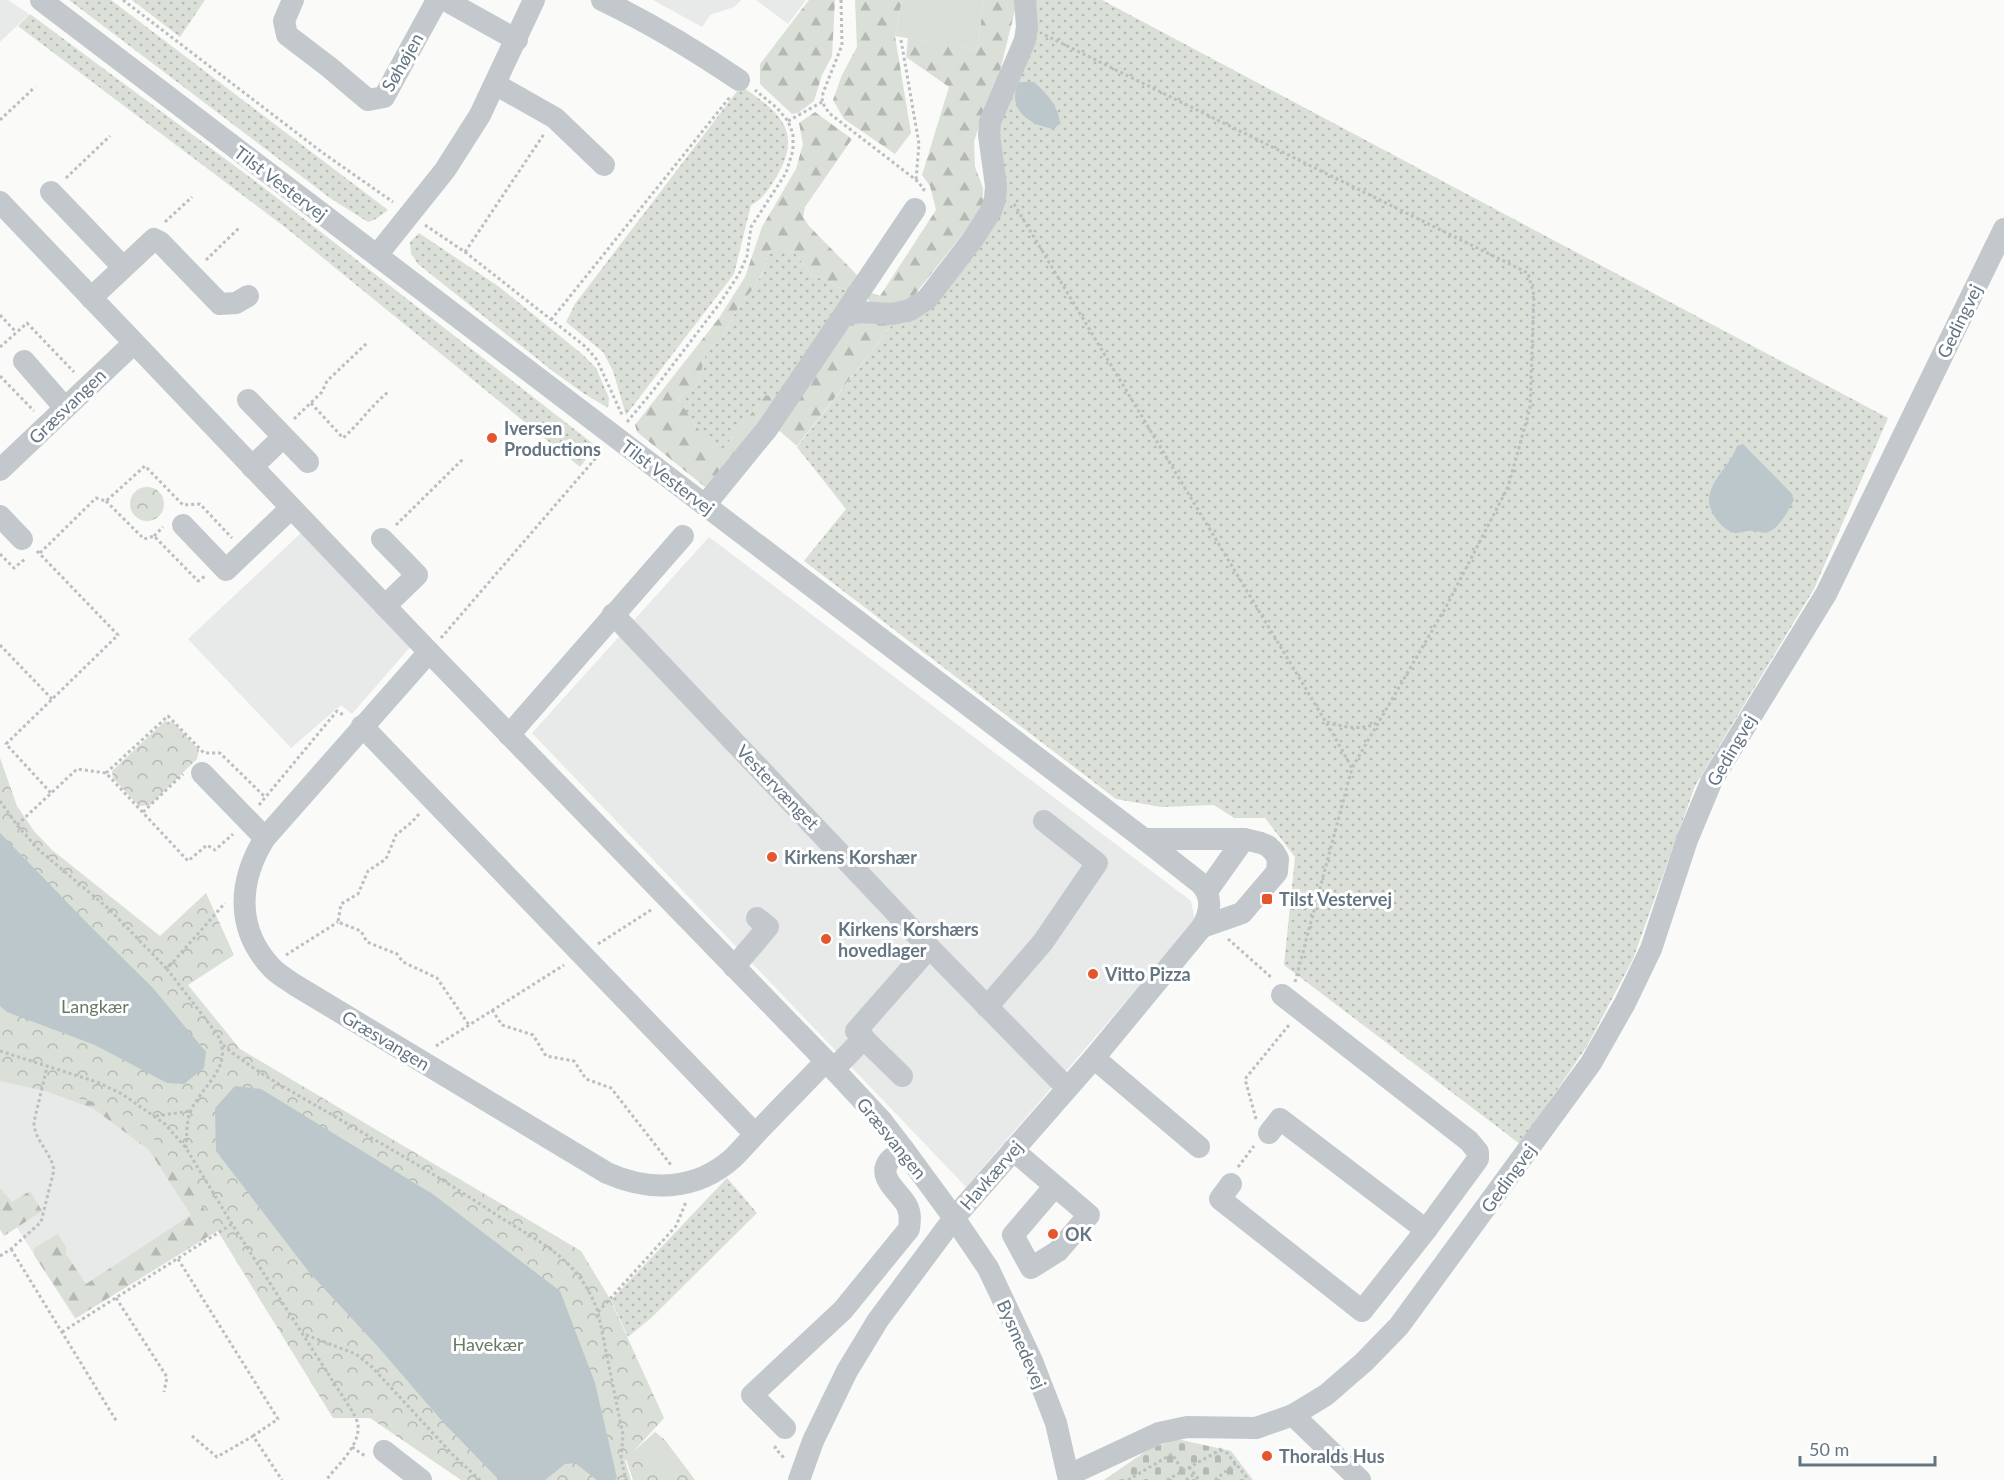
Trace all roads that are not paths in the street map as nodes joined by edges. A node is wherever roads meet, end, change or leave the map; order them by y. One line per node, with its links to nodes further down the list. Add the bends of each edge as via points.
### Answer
1 (41, 0): 15 (street, Tilst Vestervej)
2 (293, 0): 6 (street, Søhøjen, via 284,21 287,35 368,100 384,97)
3 (534, 0): 7 (street)
4 (602, 0): 8 (street, via 648,23)
5 (1025, 0): 19 (street, via 1025,40 990,122 996,192 991,211 927,299 910,310 892,314)
6 (436, 1): 7 (street, Søhøjen, via 445,0)
7 (517, 40): 9 (street)
8 (740, 81)
9 (495, 84): 10 (street, via 555,118); 15 (street, via 444,170)
10 (604, 165)
11 (51, 192): 16 (street)
12 (0, 202): 18 (street, Græsvangen)
13 (915, 209): 19 (street)
14 (2004, 229): 66 (street, Gedingvej, via 1826,594 1712,780 1687,840 1651,949 1625,1003 1591,1063)
15 (377, 255): 28 (street, Tilst Vestervej, via 620,429)
16 (123, 267): 17 (street, via 154,239 220,304 236,303); 18 (street)
17 (248, 296)
18 (91, 298): 20 (street, Græsvangen)
19 (845, 315): 28 (street, via 767,429)
20 (134, 343): 23 (street, Græsvangen); 26 (street, Græsvangen)
21 (24, 361): 23 (street)
22 (248, 400): 24 (street)
23 (65, 408): 27 (street, Græsvangen)
24 (281, 435): 25 (street); 26 (street)
25 (308, 462)
26 (252, 467): 29 (street, Græsvangen)
27 (0, 470)
28 (705, 505): 43 (street, Tilst Vestervej)
29 (291, 508): 31 (street, via 226,570); 35 (street, Græsvangen)
30 (0, 516): 33 (street)
31 (183, 525)
32 (683, 536): 36 (street)
33 (22, 539)
34 (382, 539): 35 (street, via 417,575)
35 (385, 606): 37 (street, Græsvangen)
36 (613, 614): 39 (street); 48 (street, Vestervænget)
37 (429, 652): 38 (street, Græsvangen); 39 (street, Græsvangen)
38 (362, 726): 42 (street, Græsvangen); 57 (street)
39 (509, 735): 49 (street, Græsvangen)
40 (197, 764): 42 (street)
41 (1044, 820): 51 (street, via 1096,863 1043,942)
42 (265, 838): 57 (street, Græsvangen, via 253,857 244,900 248,926 258,950 296,985 416,1058 627,1182 648,1186 684,1183 713,1172)
43 (1144, 839): 44 (street); 45 (street, Tilst Vestervej)
44 (1244, 839): 45 (street); 47 (street, via 1268,846 1278,859 1273,877 1242,913)
45 (1207, 891): 47 (street, Havkærvej, via 1209,912)
46 (757, 918): 49 (street, via 768,927)
47 (1202, 927): 53 (street, Havkærvej)
48 (929, 948): 51 (street, Vestervænget); 52 (street, via 856,1031)
49 (734, 967): 54 (street, Græsvangen)
50 (1291, 1002): 65 (street, Gedingvej, via 1478,1152 1478,1159)
51 (987, 1007): 56 (street, Vestervænget)
52 (864, 1038): 54 (street); 55 (street)
53 (1094, 1058): 56 (street, Havkærvej); 59 (street)
54 (830, 1065): 57 (street, Græsvangen); 60 (street, Græsvangen)
55 (902, 1076)
56 (1067, 1088): 61 (street, Havkærvej)
57 (755, 1134)
58 (1264, 1135): 65 (street, via 1280,1119)
59 (1199, 1147)
60 (904, 1149): 64 (street, Græsvangen); 68 (street, via 888,1162 885,1172 888,1183 907,1205 911,1216 909,1229 843,1310 752,1395)
61 (1013, 1150): 63 (street); 64 (street, Havkærvej)
62 (1231, 1184): 65 (street, Gedingvej, via 1220,1199 1362,1311)
63 (1055, 1186)
64 (954, 1218): 70 (street, Havkærvej, via 878,1320 842,1381); 71 (street, Bysmedevej, via 988,1268 1032,1361 1056,1423)
65 (1423, 1235): 66 (street)
66 (1447, 1261): 67 (street, Gedingvej, via 1399,1326 1371,1355 1326,1395)
67 (1293, 1415): 71 (street, Gedingvej, via 1256,1428 1187,1427 1159,1433); 73 (street)
68 (785, 1428)
69 (384, 1451): 72 (street)
70 (800, 1478)
71 (1069, 1478)
72 (421, 1480)
73 (1360, 1480)

